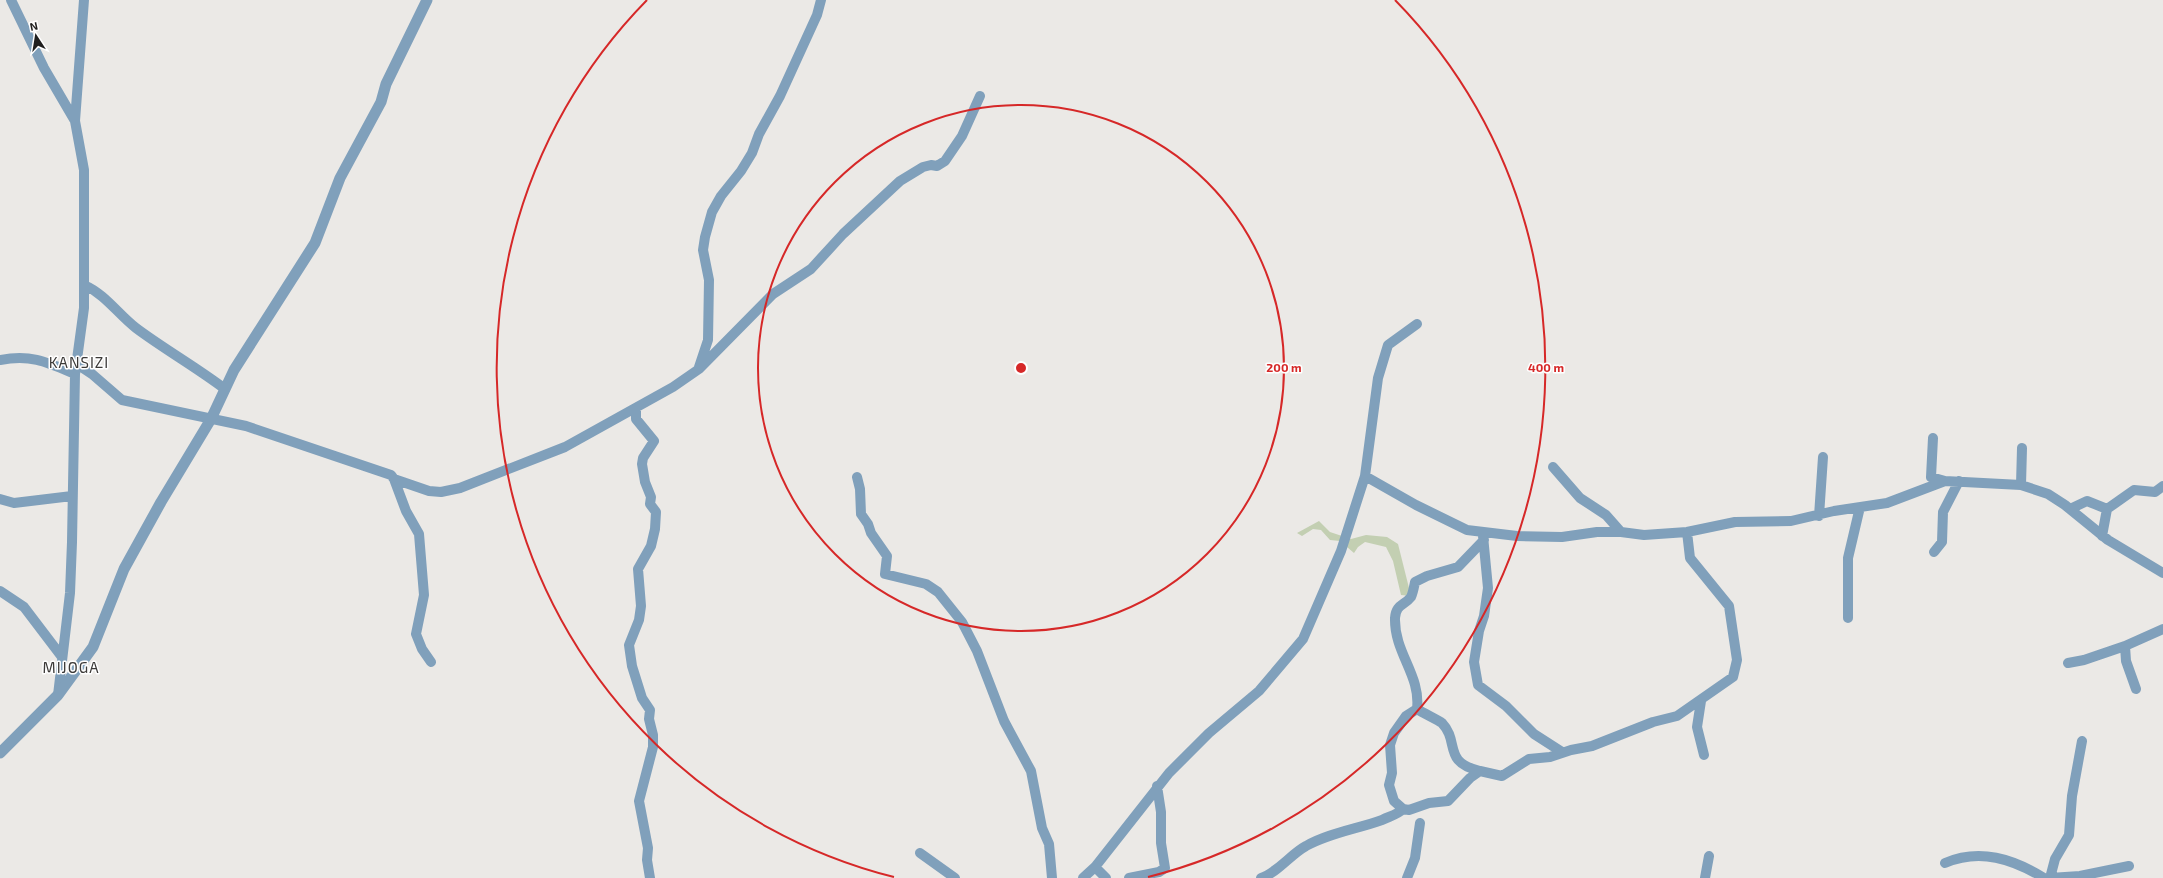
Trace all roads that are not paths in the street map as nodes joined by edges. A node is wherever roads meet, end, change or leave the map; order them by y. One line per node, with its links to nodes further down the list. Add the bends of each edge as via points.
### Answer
1 (11, 0): 6 (street, via 44,68)
2 (84, 0): 6 (street)
3 (427, 0): 12 (street, via 386,84 381,102 340,178 314,243)
4 (821, 0): 11 (street, via 810,30 752,153 712,212 703,250 709,280 708,340)
5 (980, 96): 11 (street, via 962,136 945,161 937,166 922,167 900,181 810,269 772,294)
6 (75, 121): 7 (street, via 84,170)
7 (84, 285): 10 (street, via 84,308); 12 (street, via 102,295 150,338)
8 (1417, 324): 19 (street, via 1388,345 1378,378)
9 (0, 360): 10 (street, via 20,356)
10 (76, 369): 14 (street, via 92,374 122,400); 26 (street)
11 (699, 369): 13 (street)
12 (224, 389): 14 (street)
13 (636, 409): 21 (street, via 565,447 460,488 441,492 429,491); 62 (street, via 636,419 654,440 642,464 651,497 650,504 656,512 655,529 651,546 638,569 641,606 639,620 629,645 632,666 642,698 650,710 649,719 653,735 653,747 639,801 648,848)
14 (211, 419): 21 (street, via 246,426 391,475); 46 (street, via 163,497 124,569 93,647)
15 (1933, 438): 22 (street, via 1931,477)
16 (2022, 448): 24 (street)
17 (1823, 457): 31 (street)
18 (1553, 467): 32 (street, via 1580,498 1606,515)
19 (1366, 476): 34 (street, via 1416,505); 54 (street, via 1341,551 1304,639 1259,691 1197,744)
20 (857, 477): 64 (street, via 861,514 887,556 885,574 926,584 938,592 962,622 977,651 1004,721 1031,771 1042,828 1049,844)
21 (394, 479): 43 (street, via 419,534 424,595 416,634)
22 (1945, 481): 23 (street); 28 (street, via 1887,503)
23 (1959, 481): 24 (street); 36 (street, via 1943,512 1942,542)
24 (2021, 485): 30 (street, via 2048,494)
25 (2163, 486): 29 (street, via 2155,492 2134,490)
26 (72, 496): 27 (street, via 14,503); 42 (street, via 70,593)
27 (0, 499)
28 (1860, 507): 31 (street); 39 (street, via 1848,558)
29 (2107, 509): 30 (street, via 2087,501); 35 (street)
30 (2070, 510): 35 (street)
31 (1819, 516): 33 (street, via 1791,522 1735,522)
32 (1621, 532): 33 (street, via 1644,535); 34 (street, via 1562,537)
33 (1687, 532): 47 (street, via 1690,558 1729,606 1737,660 1733,677)
34 (1483, 536): 48 (street, via 1458,567 1440,571 1415,582 1411,597 1399,605 1395,618 1399,648 1415,678); 50 (street, via 1488,588 1474,662 1478,685 1506,706 1534,734)
35 (2102, 536): 37 (street)
36 (1934, 552)
37 (2163, 573)
38 (0, 591): 42 (street, via 24,607)
39 (1848, 618)
40 (2163, 629): 41 (street)
41 (2126, 646): 44 (street); 45 (street, via 2126,660)
42 (62, 657): 46 (street)
43 (431, 662)
44 (2068, 663)
45 (2136, 689)
46 (58, 695): 51 (street)
47 (1701, 700): 50 (street, via 1677,716 1653,722 1592,746); 52 (street, via 1697,727)
48 (1417, 709): 53 (street, via 1442,723 1458,761 1470,769); 55 (street, via 1406,716 1394,733 1390,745 1392,774 1389,785 1394,801)
49 (2082, 741): 72 (street, via 2072,796 2069,835 2053,865)
50 (1562, 752): 53 (street, via 1550,757 1529,759 1502,776)
51 (0, 753)
52 (1704, 755)
53 (1480, 771): 55 (street, via 1448,801 1429,803 1409,810)
54 (1157, 786): 61 (street); 67 (street, via 1165,868 1159,872)
55 (1403, 809): 68 (street, via 1397,814 1365,826 1307,845 1270,875)
56 (1420, 823): 69 (street, via 1415,858)
57 (920, 853): 63 (street)
58 (1709, 856): 70 (street)
59 (1945, 863): 71 (street, via 1964,856 1999,858 2016,863)
60 (2129, 866): 72 (street, via 2080,876)
61 (1095, 867): 65 (street); 66 (street)
62 (650, 878)
63 (955, 878)
64 (1052, 878)
65 (1084, 878)
66 (1106, 878)
67 (1129, 878)
68 (1262, 878)
69 (1407, 878)
70 (1705, 878)
71 (2044, 878)
72 (2050, 878)

